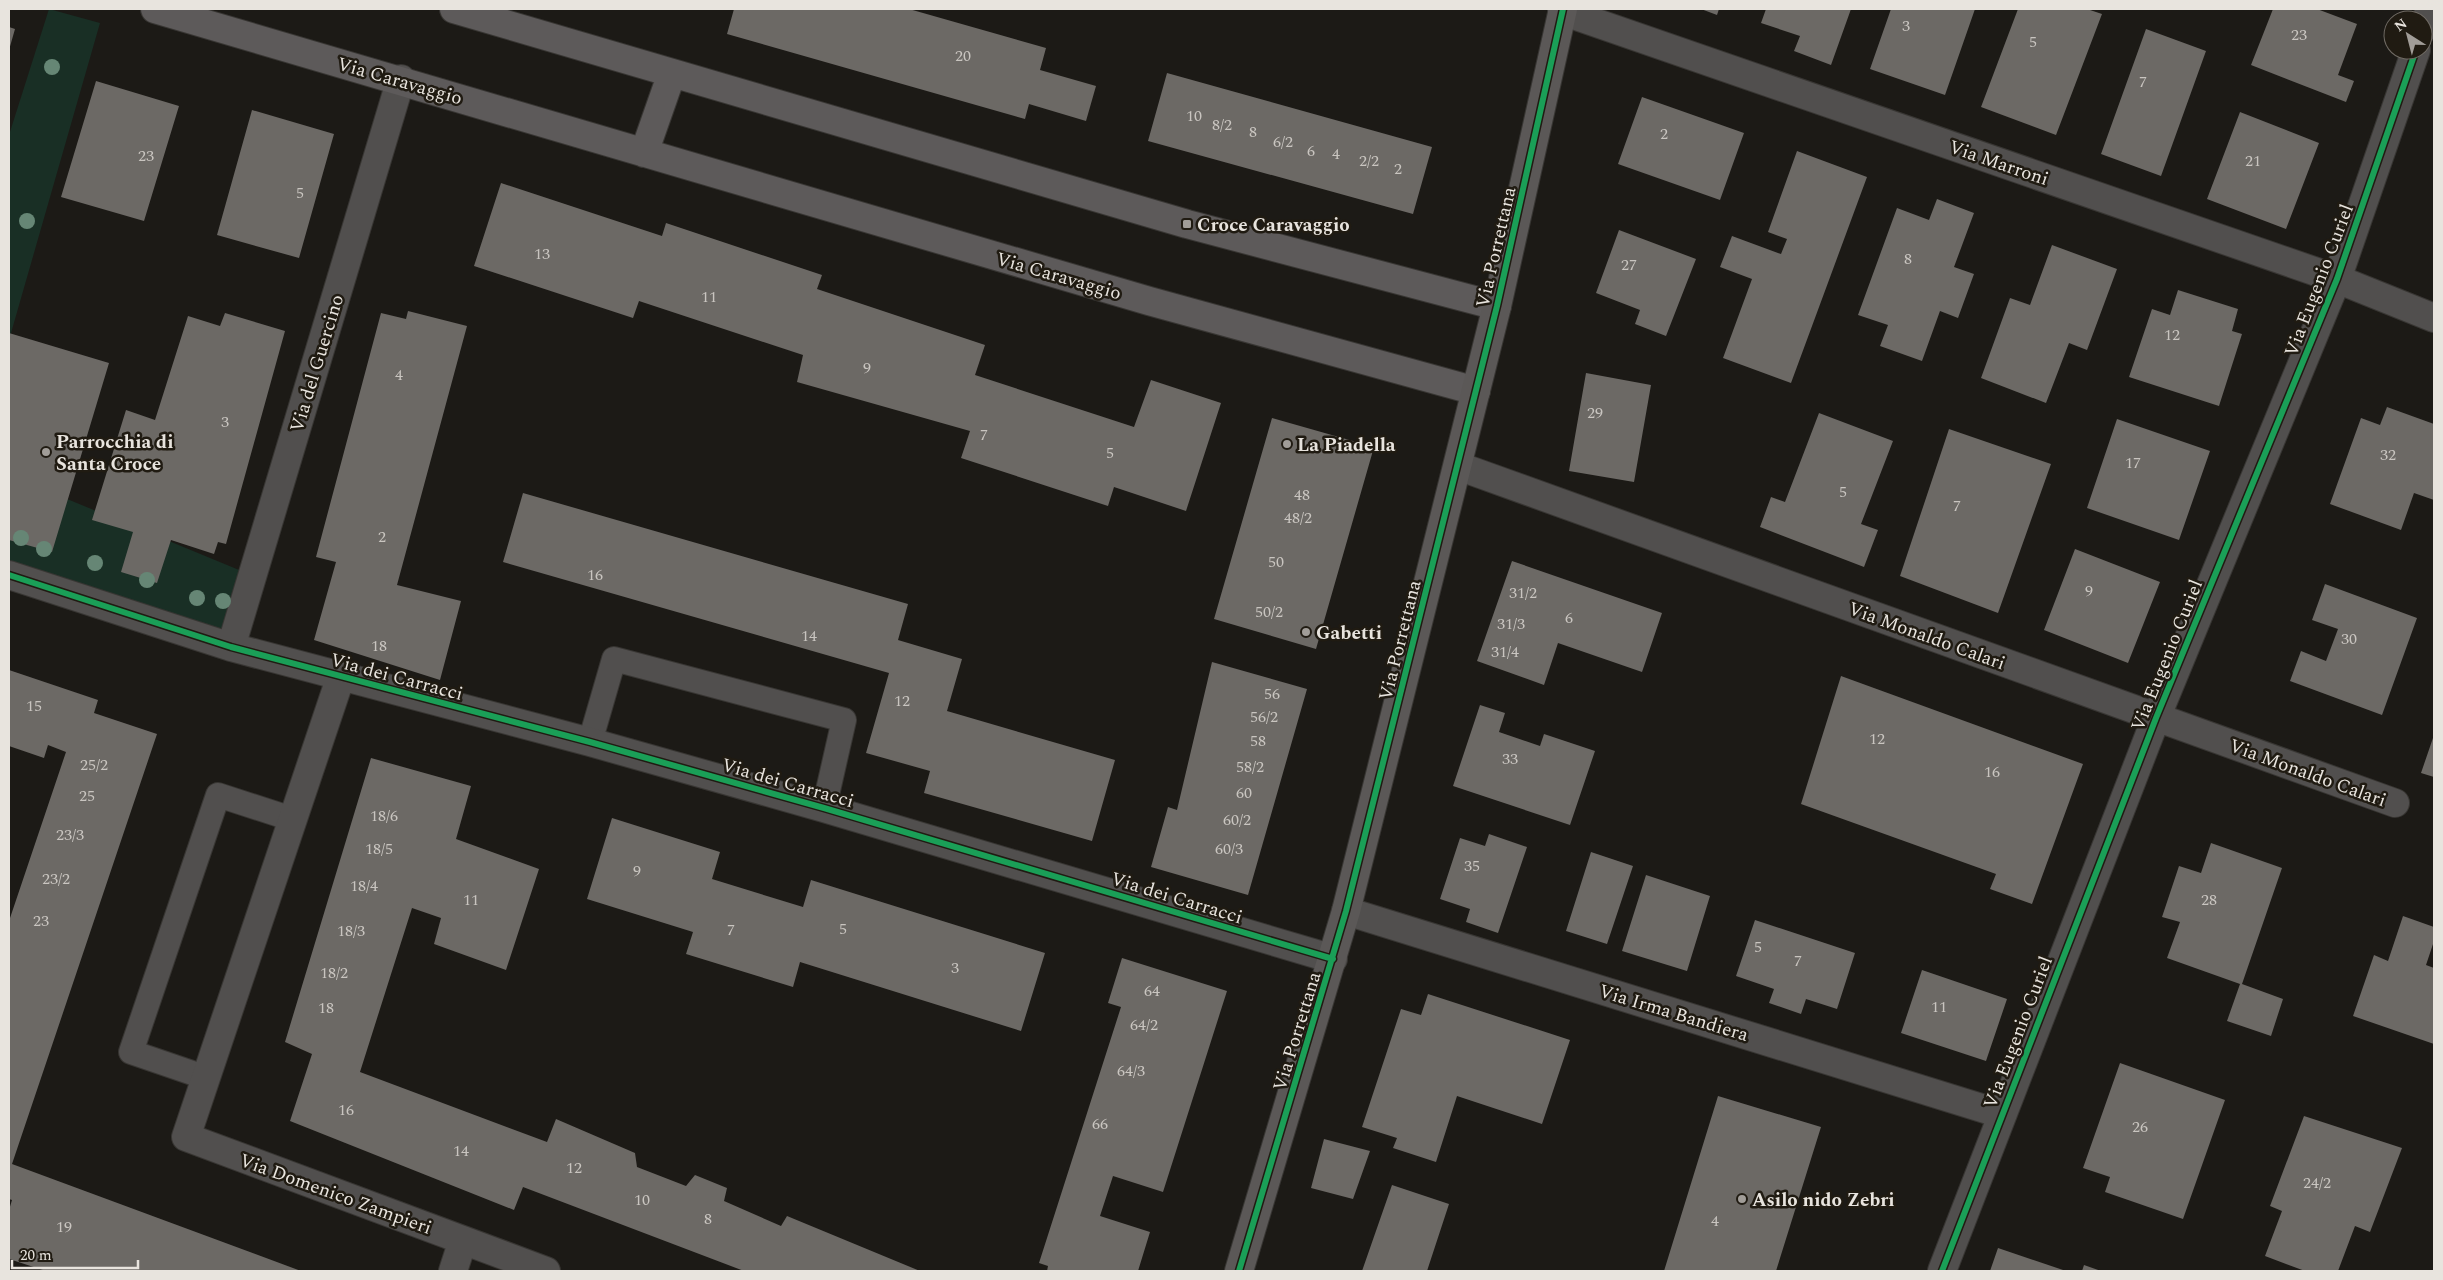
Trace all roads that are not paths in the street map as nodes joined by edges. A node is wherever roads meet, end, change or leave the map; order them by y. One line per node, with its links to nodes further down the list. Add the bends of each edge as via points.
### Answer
1 (155, 9): 6 (main road, Via Caravaggio)
2 (454, 9): 5 (main road)
3 (1562, 10): 8 (street, Via Marroni); 9 (main road, Via Porrettana)
4 (2413, 60): 8 (street, Via Eugenio Curiel)
5 (672, 74): 7 (main road); 9 (main road, via 1187,224)
6 (401, 79): 7 (main road, Via Caravaggio); 14 (street, Via del Guercino)
7 (644, 152): 11 (main road, Via Caravaggio, via 1149,301)
8 (2337, 279): 10 (street, Via Marroni); 16 (street, Via Eugenio Curiel)
9 (1497, 306): 11 (main road, Via Porrettana)
10 (2434, 318)
11 (1476, 391): 12 (main road, Via Porrettana)
12 (1458, 466): 16 (street, Via Monaldo Calari); 21 (main road, Via Porrettana)
13 (9, 575): 14 (street, Via dei Carracci)
14 (231, 647): 15 (street, Via dei Carracci)
15 (341, 676): 17 (street, Via dei Carracci); 20 (street, Via Domenico Zampieri)
16 (2156, 718): 18 (street, Via Monaldo Calari); 24 (street, Via Eugenio Curiel)
17 (590, 742): 19 (street, Via dei Carracci); 19 (lane, Via dei Carracci, via 614,659 844,720)
18 (2395, 803)
19 (824, 808): 22 (street, Via dei Carracci)
20 (292, 819): 23 (street, Via Domenico Zampieri); 23 (lane, via 218,795 131,1052)
21 (1346, 911): 22 (main road, Via Porrettana); 24 (street, Via Irma Bandiera)
22 (1333, 959): 28 (main road, Via Porrettana)
23 (207, 1078): 25 (street, Via Domenico Zampieri, via 186,1137)
24 (2001, 1114): 29 (street, Via Eugenio Curiel)
25 (463, 1240): 26 (street); 27 (street, Via Domenico Zampieri)
26 (453, 1271)
27 (546, 1271)
28 (1239, 1271)
29 (1942, 1271)

